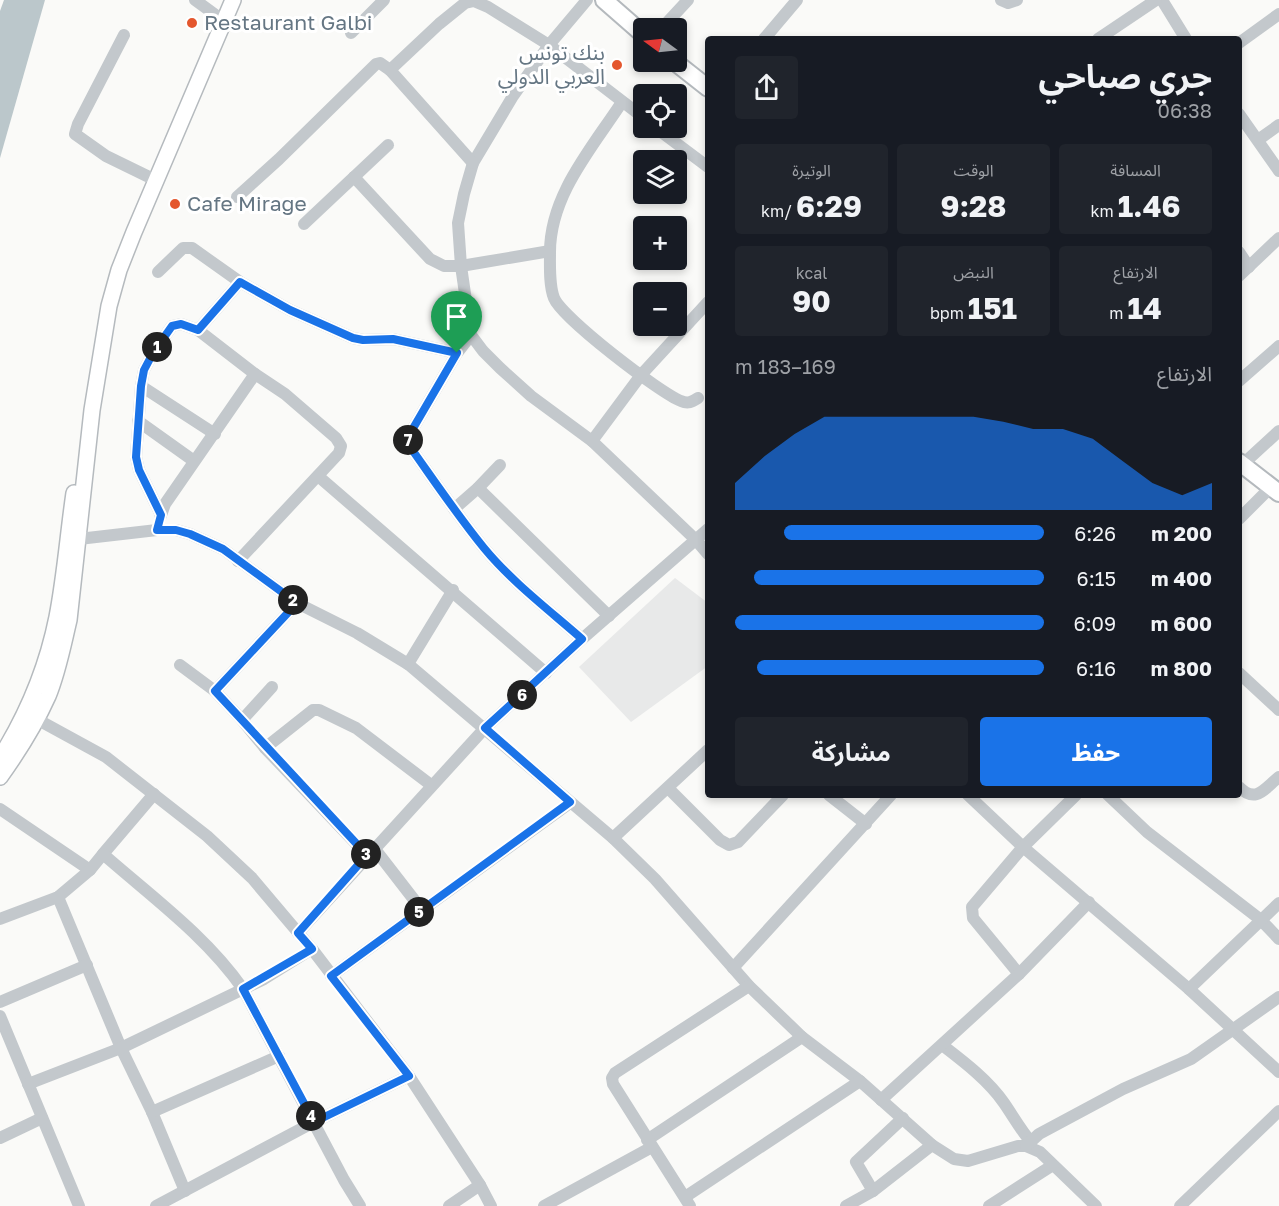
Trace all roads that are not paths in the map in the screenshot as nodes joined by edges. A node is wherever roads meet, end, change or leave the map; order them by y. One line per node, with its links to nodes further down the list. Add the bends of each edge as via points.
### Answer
1 (195, 0): 14 (street)
2 (224, 0): 14 (main road)
3 (233, 0): 75 (main road, via 119,270 96,380)
4 (384, 0): 17 (street)
5 (587, 0): 23 (street)
6 (604, 0): 16 (highway)
7 (688, 0): 15 (street)
8 (797, 0): 19 (street)
9 (1001, 0): 10 (street)
10 (1017, 0)
11 (1155, 0): 20 (street)
12 (1162, 0): 21 (street)
13 (1279, 14): 22 (street)
14 (217, 16): 37 (main road)
15 (671, 18)
16 (633, 25)
17 (351, 33)
18 (124, 34): 37 (street, via 75,134 106,156)
19 (767, 36)
20 (1102, 36)
21 (1184, 36)
22 (1242, 41)
23 (549, 45): 24 (street, via 474,1 465,3); 27 (street); 34 (street)
24 (390, 70): 34 (street); 39 (street, via 376,64)
25 (687, 71): 26 (highway)
26 (705, 86)
27 (622, 102): 28 (street); 42 (street, via 557,205)
28 (633, 110)
29 (1242, 118): 32 (street)
30 (1279, 125): 32 (street)
31 (669, 138): 35 (street)
32 (1258, 140): 36 (street)
33 (388, 145): 38 (street)
34 (473, 163): 44 (street, via 458,223)
35 (705, 165)
36 (1279, 171)
37 (147, 176): 75 (main road, via 102,303 91,367)
38 (354, 177): 40 (street); 44 (street, via 430,259 444,266)
39 (237, 197)
40 (304, 225)
41 (1279, 238): 45 (street)
42 (550, 251): 44 (street); 55 (street, via 554,297 562,310)
43 (1242, 256): 45 (street)
44 (461, 266): 51 (street)
45 (1249, 267): 47 (street)
46 (159, 272): 48 (street, via 188,247)
47 (1242, 273)
48 (240, 282): 50 (street); 53 (street, via 297,314 353,338 393,339)
49 (705, 310): 55 (street)
50 (198, 330): 54 (street); 57 (street, via 181,324 172,326 144,370)
51 (471, 335): 53 (street); 62 (street, via 531,396)
52 (1279, 346): 56 (street)
53 (457, 353): 70 (street, via 408,441)
54 (255, 374): 61 (street); 67 (street, via 285,394 341,446)
55 (641, 375): 58 (street, via 684,403); 62 (street)
56 (1242, 378)
57 (141, 386): 59 (street); 61 (street)
58 (698, 398)
59 (138, 421): 63 (street); 71 (street, via 139,470)
60 (1279, 431): 64 (street)
61 (214, 434): 63 (street)
62 (592, 441): 76 (street)
63 (194, 461): 71 (street)
64 (1242, 462)
65 (1242, 464): 69 (highway)
66 (500, 465): 68 (street)
67 (318, 476): 78 (street); 79 (street)
68 (478, 488): 70 (street); 81 (street)
69 (1275, 490): 72 (street)
70 (454, 509): 82 (street, via 500,565)
71 (161, 515): 73 (street)
72 (1242, 517)
73 (157, 530): 75 (street); 78 (street, via 190,534 223,549)
74 (705, 532): 76 (street)
75 (73, 540): 90 (main road)
76 (696, 540): 77 (street); 81 (street)
77 (705, 550)
78 (238, 561): 80 (street)
79 (453, 590): 83 (street); 85 (street)
80 (297, 603): 83 (street); 88 (street)
81 (609, 616): 82 (street)
82 (582, 639): 85 (street)
83 (408, 664): 92 (street)
84 (180, 665): 88 (street)
85 (546, 673): 92 (street)
86 (1242, 676): 89 (street)
87 (272, 687): 91 (street)
88 (215, 691): 91 (street)
89 (1279, 710)
90 (30, 716): 95 (main road); 96 (main road, via 23,743); 101 (street, via 106,757)
91 (242, 720): 93 (street)
92 (485, 728): 98 (street); 108 (street)
93 (265, 748): 98 (street, via 319,710 356,728); 113 (street)
94 (705, 753): 99 (street)
95 (0, 758)
96 (0, 777)
97 (1279, 777): 100 (street, via 1253,796)
98 (431, 785): 113 (street)
99 (668, 788): 102 (street, via 729,845 738,842); 111 (street)
100 (1242, 790)
101 (154, 794): 114 (street); 122 (street, via 252,878)
102 (780, 798)
103 (833, 798): 110 (street)
104 (888, 798): 110 (street)
105 (971, 798): 112 (street)
106 (1073, 798): 112 (street)
107 (1111, 798): 121 (street, via 1147,832)
108 (570, 802): 111 (street); 119 (street)
109 (0, 809): 115 (street)
110 (866, 824): 126 (street)
111 (613, 838): 126 (street, via 655,879)
112 (1023, 847): 117 (street); 127 (street, via 972,909 973,918)
113 (370, 852): 119 (street); 122 (street)
114 (103, 854): 115 (street); 130 (street, via 217,954)
115 (90, 870): 116 (street)
116 (58, 897): 120 (street); 125 (street)
117 (1089, 902): 127 (street); 131 (street)
118 (1279, 903): 121 (street)
119 (422, 910): 128 (street)
120 (0, 919)
121 (1261, 920): 123 (street); 131 (street)
122 (298, 933): 124 (street)
123 (1279, 939)
124 (312, 949): 128 (street); 130 (street)
125 (87, 965): 133 (street); 138 (street)
126 (733, 968): 129 (street)
127 (1019, 974): 137 (street)
128 (331, 976): 141 (street)
129 (749, 986): 136 (street); 151 (street, via 613,1075 613,1084)
130 (243, 989): 138 (street); 139 (street)
131 (1189, 989): 135 (street)
132 (1279, 997): 135 (street)
133 (0, 1002)
134 (0, 1016): 143 (street)
135 (1234, 1029): 140 (street); 152 (street, via 1191,1059 1123,1089 1039,1134)
136 (802, 1037): 142 (street); 151 (street)
137 (942, 1045): 144 (street); 152 (street, via 974,1070 1004,1102)
138 (121, 1048): 143 (street); 145 (street)
139 (279, 1056): 145 (street); 149 (street)
140 (1279, 1072)
141 (409, 1076): 149 (street); 155 (street)
142 (860, 1081): 144 (street); 158 (street)
143 (28, 1084): 147 (street)
144 (881, 1100): 148 (street)
145 (152, 1112): 156 (street)
146 (1279, 1112): 168 (street)
147 (42, 1118): 150 (street); 159 (street)
148 (903, 1118): 153 (street); 157 (street, via 856,1162)
149 (314, 1122): 156 (street); 161 (street)
150 (0, 1138)
151 (650, 1143): 158 (street); 164 (street)
152 (1028, 1144): 153 (street, via 968,1161 954,1159); 154 (street)
153 (932, 1145): 157 (street)
154 (1053, 1165): 166 (street); 167 (street)
155 (480, 1185): 162 (street); 163 (street)
156 (185, 1191): 160 (street)
157 (873, 1191): 165 (street)
158 (687, 1201)
159 (79, 1206)
160 (156, 1206)
161 (360, 1206)
162 (449, 1206)
163 (491, 1206)
164 (544, 1206)
165 (846, 1206)
166 (989, 1206)
167 (1096, 1206)
168 (1180, 1206)

